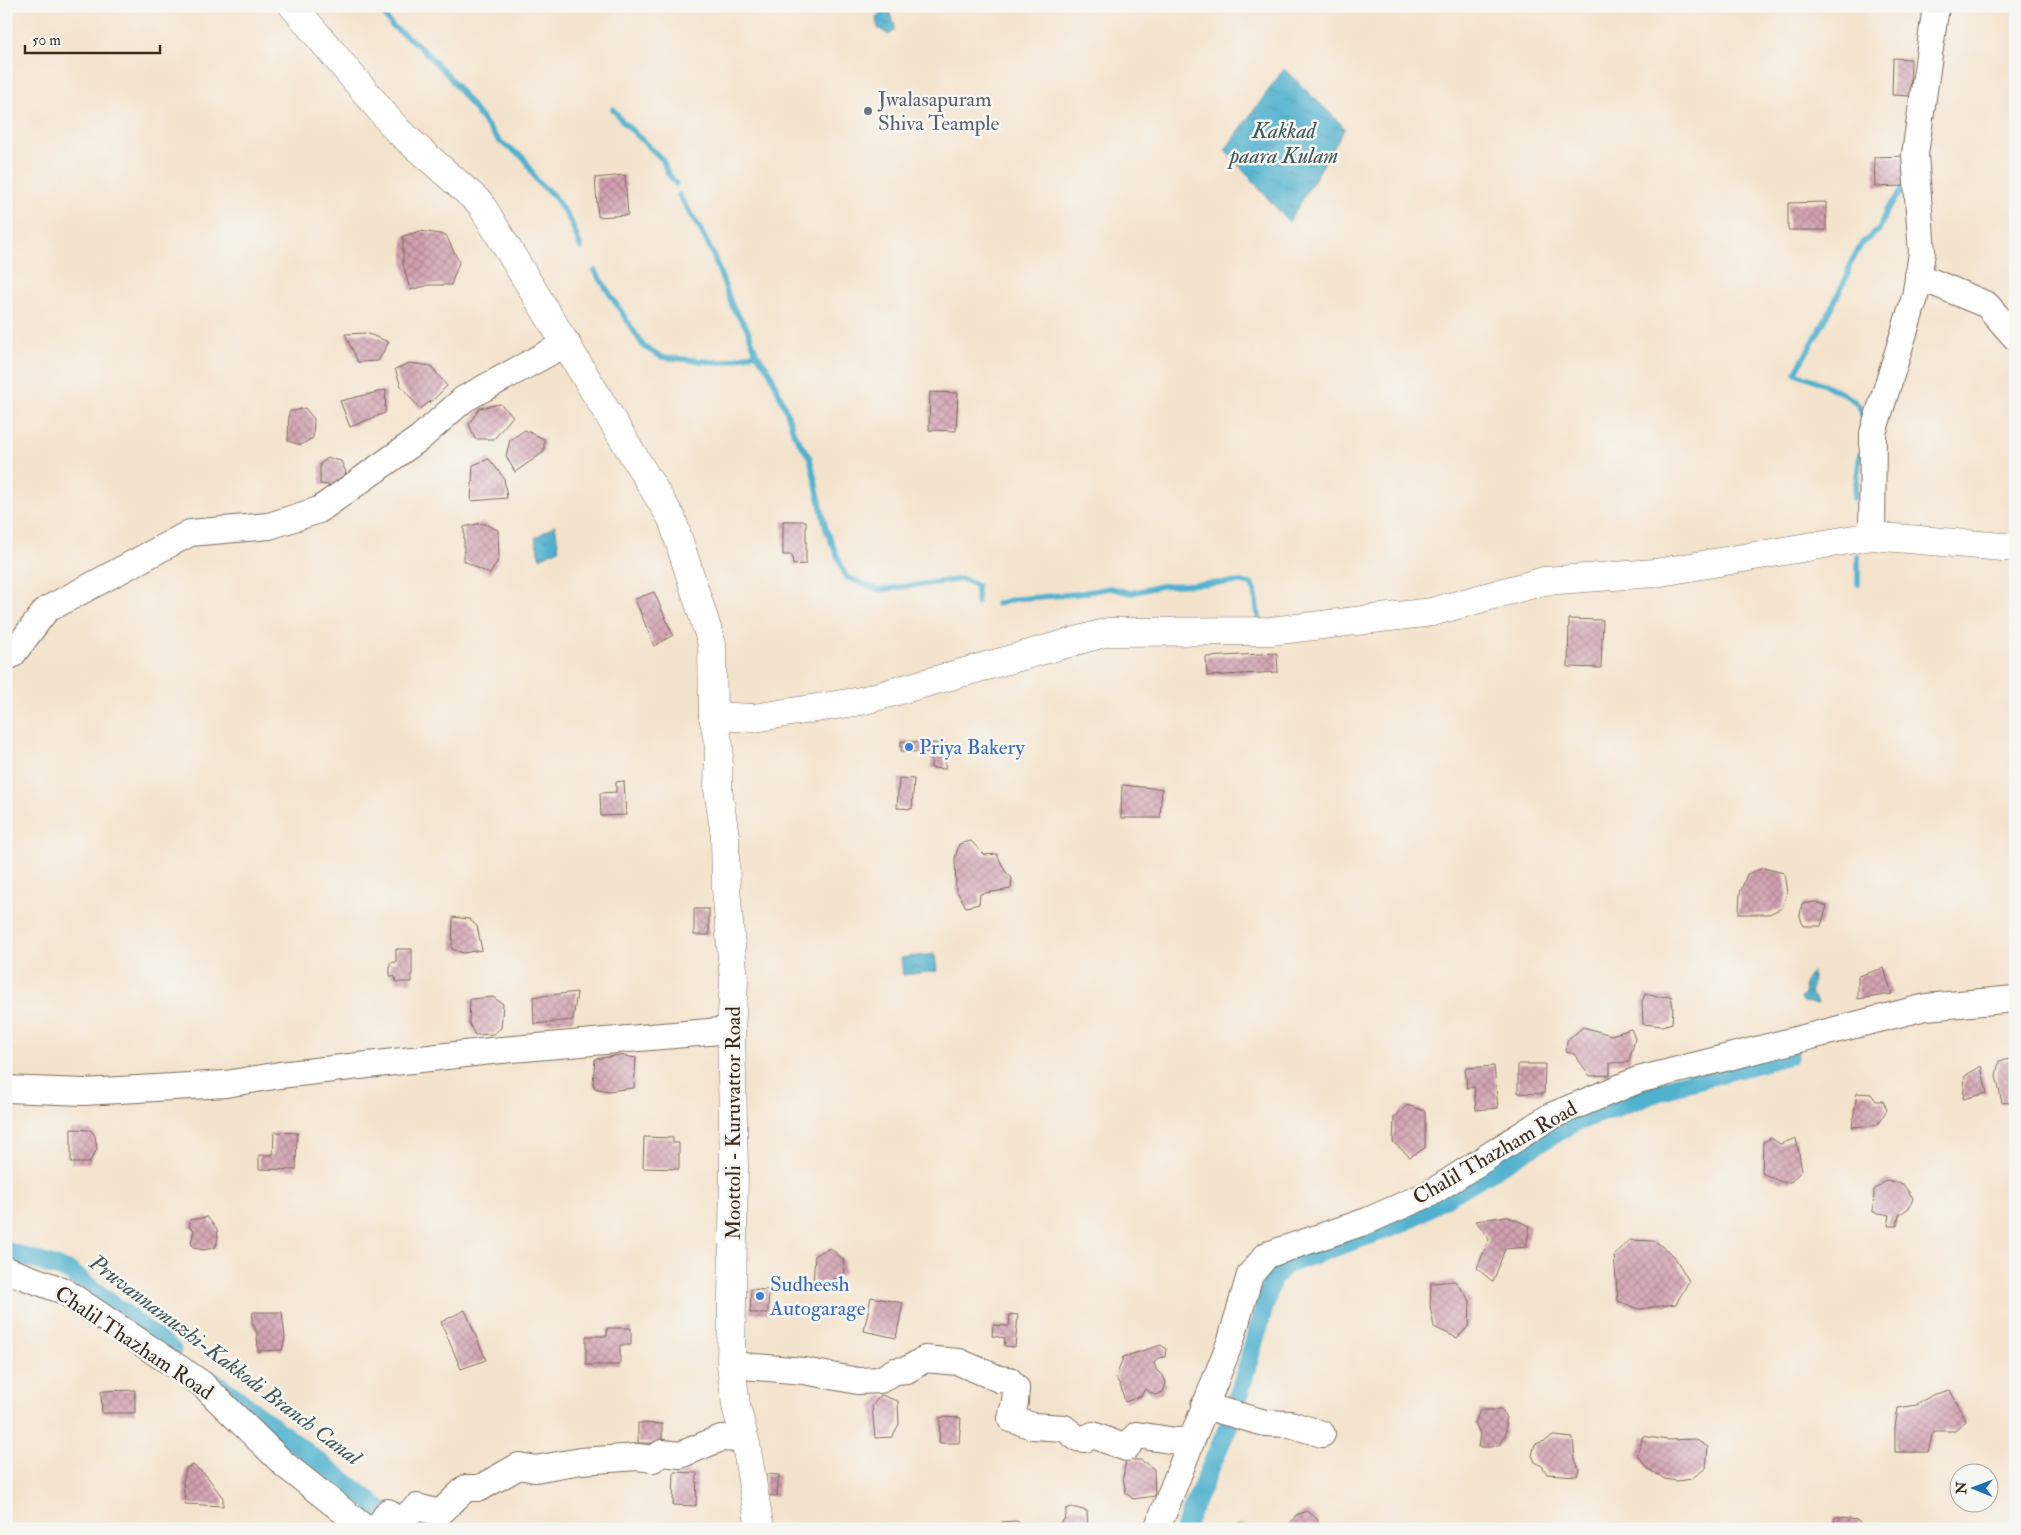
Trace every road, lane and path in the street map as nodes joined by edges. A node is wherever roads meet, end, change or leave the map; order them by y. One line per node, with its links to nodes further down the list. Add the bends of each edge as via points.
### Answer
1 (292, 6): 5 (main road, Moottoli - Kuruvattor Road, via 398,131 480,203)
2 (1936, 6): 3 (street, via 1915,154 1922,253)
3 (1918, 276): 4 (street, via 1987,306); 6 (street, via 1915,296 1873,433)
4 (2015, 337)
5 (567, 343): 8 (street, via 464,399 420,438 319,510 268,526 190,533 46,610 12,655); 9 (main road, Moottoli - Kuruvattor Road, via 672,519 712,644)
6 (1872, 536): 7 (main road); 9 (main road, via 1655,573 1544,582 1432,612 1271,631 1108,632 861,701 754,718)
7 (2015, 548)
8 (6, 657)
9 (713, 716): 11 (main road, Moottoli - Kuruvattor Road, via 719,746 718,789 734,981)
10 (2015, 999): 15 (street, Chalil Thazham Road, via 1926,1007 1638,1080 1551,1116 1431,1193 1367,1221 1267,1255 1250,1275 1230,1340)
11 (731, 1030): 12 (street, via 491,1051 226,1084 84,1092); 14 (main road, Moottoli - Kuruvattor Road, via 734,1169)
12 (6, 1089)
13 (6, 1270): 19 (street, Chalil Thazham Road, via 64,1291 201,1383 285,1465)
14 (731, 1365): 17 (main road, Moottoli - Kuruvattor Road, via 736,1406); 18 (street, via 804,1371 858,1381 880,1380 925,1359 959,1362 1009,1380 1016,1388 1011,1419 1033,1426 1064,1428 1084,1440 1093,1435 1126,1448 1137,1435)
15 (1224, 1412): 16 (street, via 1265,1423 1290,1424); 18 (street, Chalil Thazham Road)
16 (1322, 1434)
17 (744, 1435): 19 (street, via 738,1439 721,1438 680,1455 662,1452 653,1459 638,1456 535,1469 519,1466 480,1488 466,1488 440,1513 417,1507 400,1521); 20 (main road, Moottoli - Kuruvattor Road)
18 (1191, 1440): 21 (street, Chalil Thazham Road)
19 (378, 1522)
20 (760, 1529)
21 (1157, 1529)

